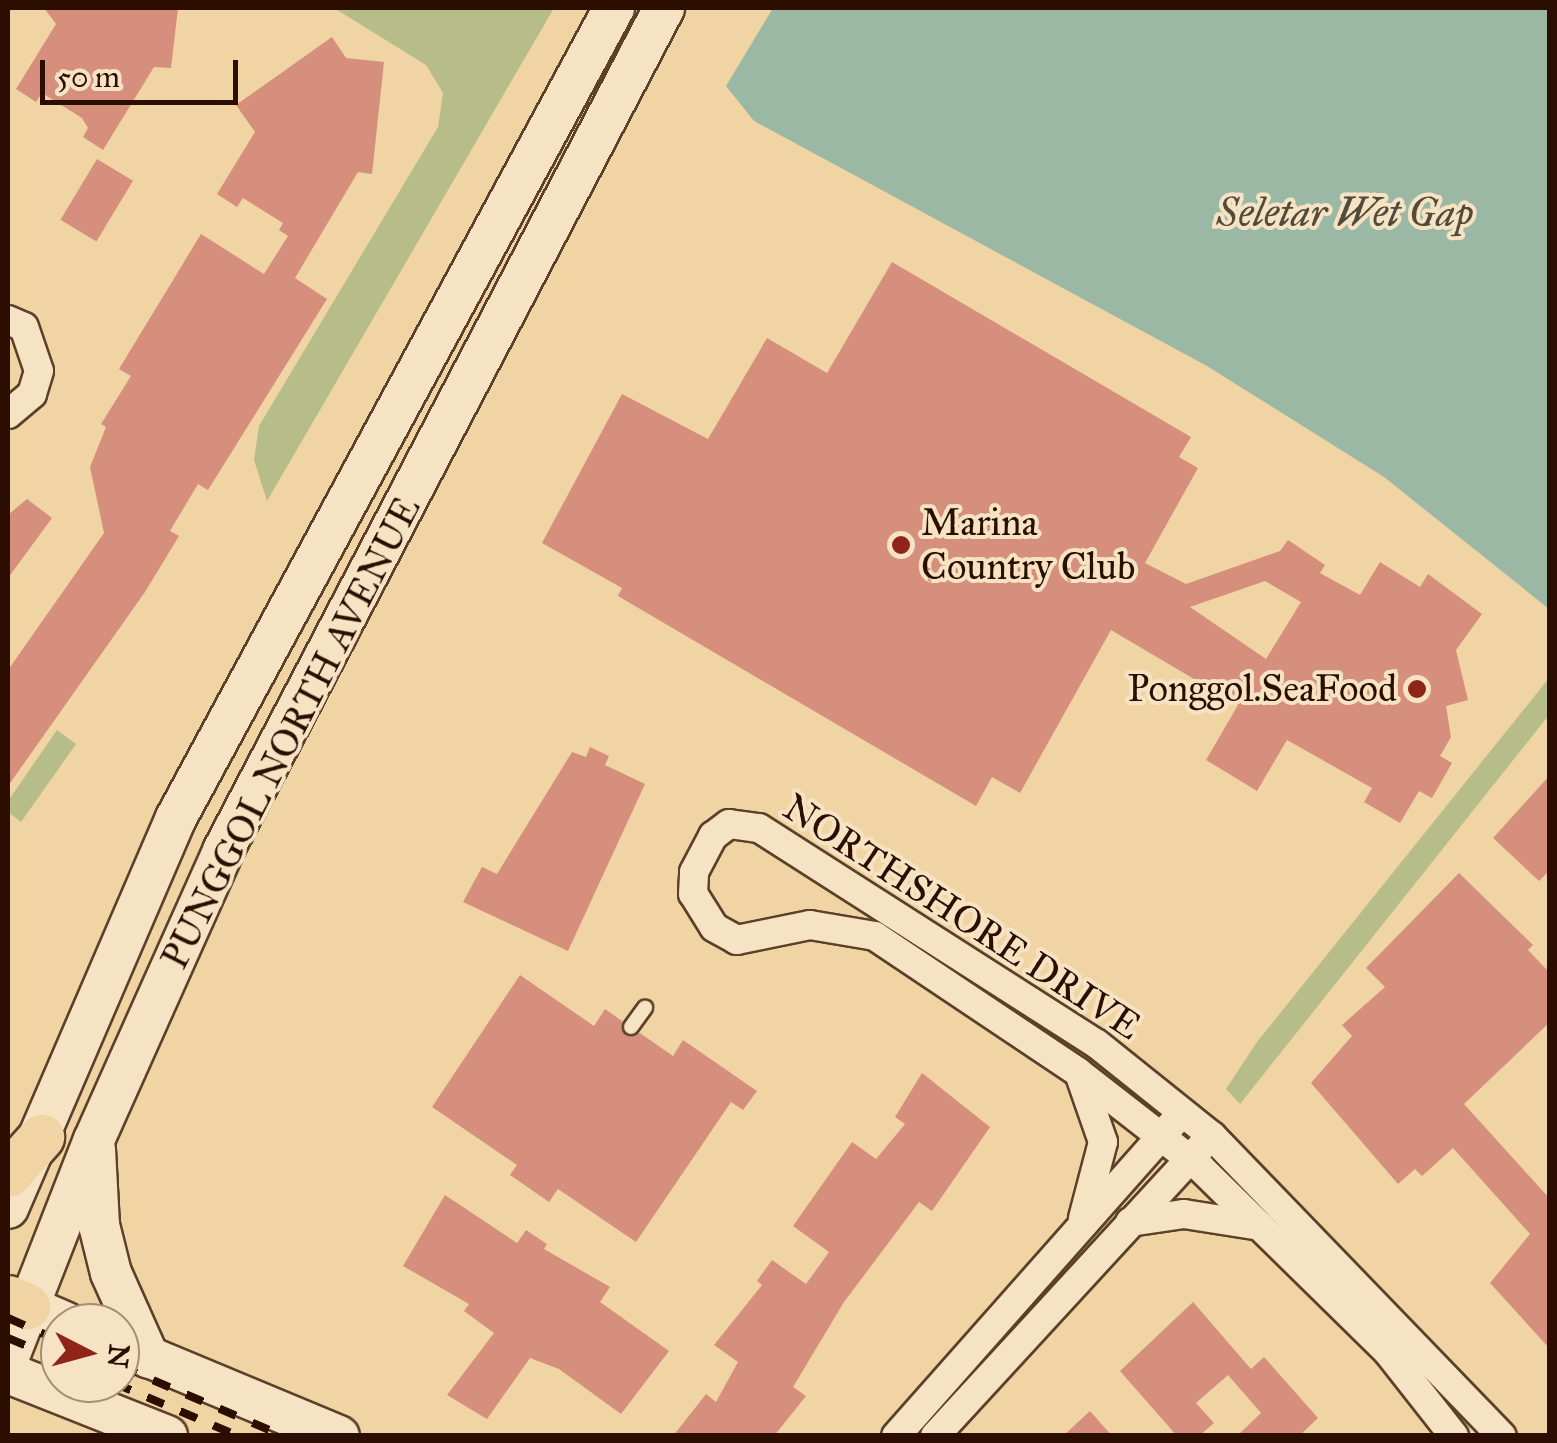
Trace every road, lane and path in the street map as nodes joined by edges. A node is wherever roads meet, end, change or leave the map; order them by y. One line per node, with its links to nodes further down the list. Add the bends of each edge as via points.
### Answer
1 (614, 8): 11 (main road, PUNGGOL NORTH AVENUE, via 176,818)
2 (664, 8): 12 (main road, PUNGGOL NORTH AVENUE, via 222,851)
3 (8, 320): 4 (street, via 24,327 40,370 32,394)
4 (8, 414)
5 (645, 1008): 6 (lane)
6 (631, 1027)
7 (1078, 1072): 8 (street, NORTHSHORE DRIVE, via 875,936 810,925 759,940 728,938 692,894 701,853 730,824 760,828 1097,1044); 9 (street, NORTHSHORE DRIVE); 18 (street, via 1103,1142)
8 (1183, 1110): 9 (street); 10 (street, NORTHSHORE DRIVE)
9 (1164, 1134): 13 (street, NORTHSHORE DRIVE); 18 (street)
10 (1212, 1136): 13 (street); 21 (street, NORTHSHORE DRIVE)
11 (40, 1137): 14 (main road); 15 (main road, PUNGGOL NORTH AVENUE)
12 (94, 1140): 19 (main road, via 99,1225); 20 (main road, PUNGGOL NORTH AVENUE)
13 (1190, 1158): 16 (street); 17 (street, NORTHSHORE DRIVE)
14 (8, 1174)
15 (8, 1208)
16 (1130, 1222): 17 (street, via 1184,1214); 28 (street)
17 (1260, 1226): 21 (street, NORTHSHORE DRIVE)
18 (1078, 1230): 27 (street)
19 (120, 1303)
20 (34, 1309): 23 (main road, PUNGGOL NORTH AVENUE)
21 (1396, 1342): 29 (street, NORTHSHORE DRIVE); 30 (street, NORTHSHORE DRIVE)
22 (140, 1354): 26 (main road)
23 (8, 1359)
24 (8, 1373): 25 (main road)
25 (140, 1433)
26 (339, 1436)
27 (896, 1436)
28 (935, 1436)
29 (1454, 1436)
30 (1502, 1436)

